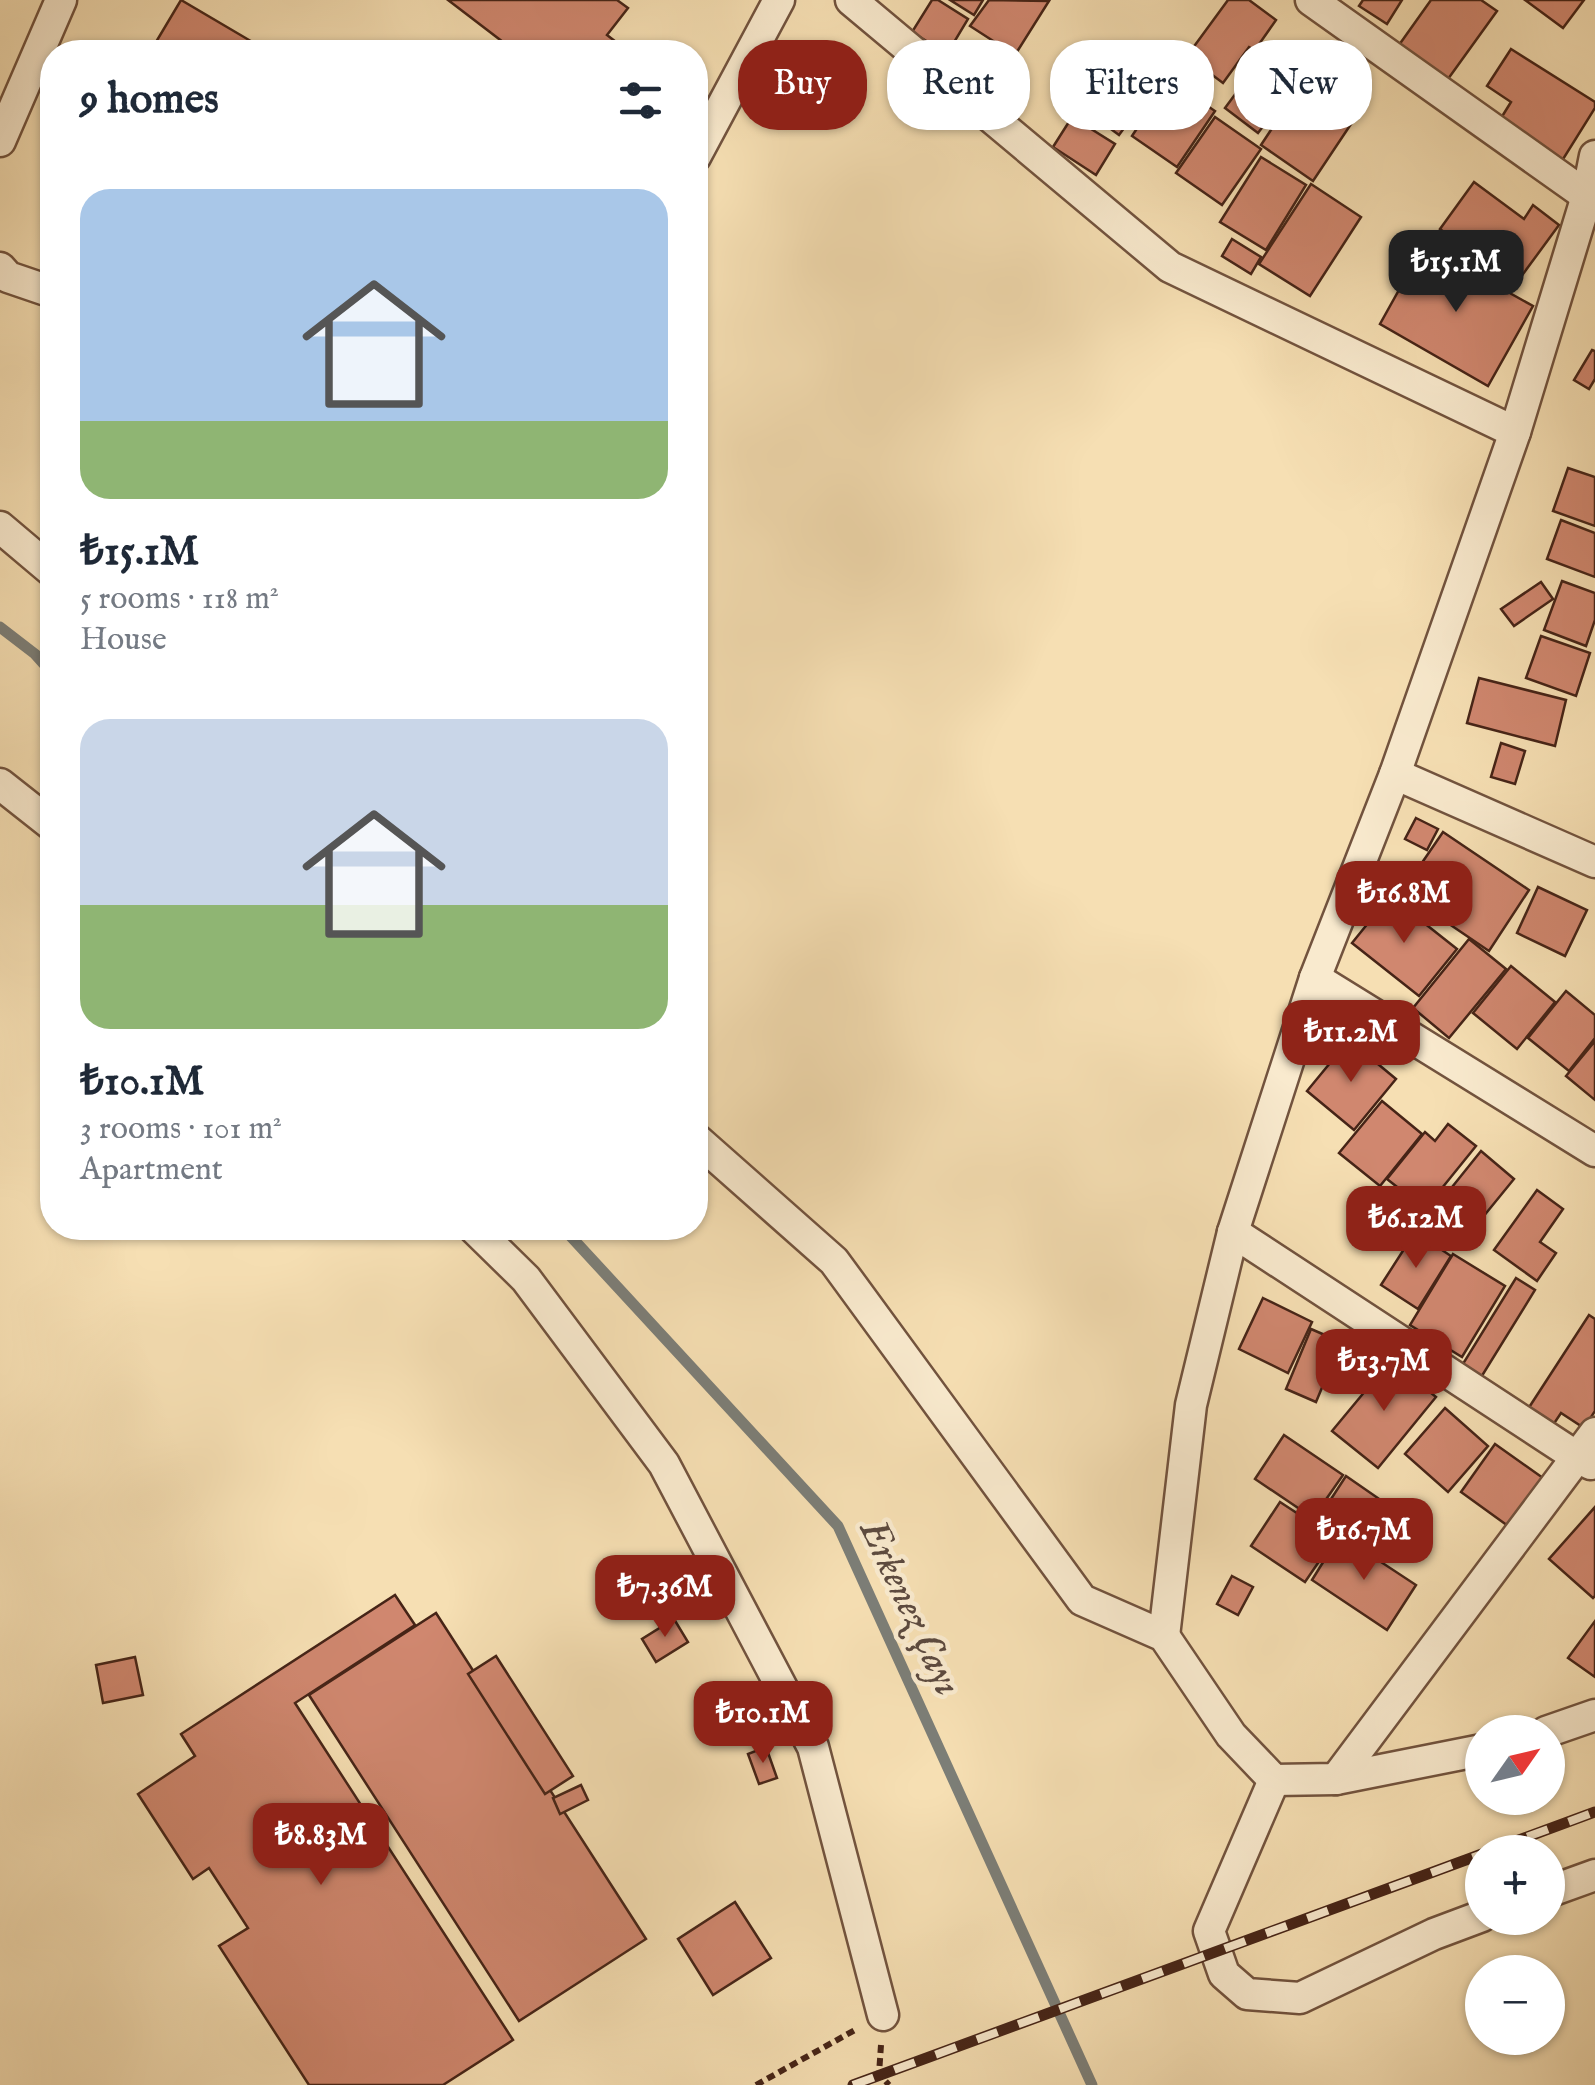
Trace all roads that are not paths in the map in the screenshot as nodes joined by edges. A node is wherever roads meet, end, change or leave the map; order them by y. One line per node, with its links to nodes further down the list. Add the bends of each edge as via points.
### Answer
1 (60, 0): 5 (street)
2 (780, 0): 7 (street)
3 (852, 0): 13 (street, via 1170,266)
4 (1310, 0): 10 (street)
5 (43, 40)
6 (40, 47): 8 (street)
7 (708, 134)
8 (0, 140)
9 (1595, 156): 10 (street)
10 (1586, 196): 13 (street)
11 (0, 268): 12 (street)
12 (40, 288)
13 (1514, 432): 16 (street)
14 (0, 527): 15 (street)
15 (40, 560)
16 (1394, 774): 19 (street); 20 (street)
17 (0, 784): 18 (street)
18 (40, 816)
19 (1595, 862)
20 (1315, 978): 22 (street); 23 (street)
21 (708, 1150): 26 (street, via 834,1261 1082,1600)
22 (1595, 1151)
23 (1233, 1232): 25 (street); 26 (street, via 1191,1404)
24 (486, 1240): 35 (street, via 526,1279 664,1464 812,1746)
25 (1589, 1452): 30 (street)
26 (1164, 1636): 31 (street, via 1231,1735)
27 (1595, 1715): 28 (street)
28 (1565, 1725)
29 (1465, 1753): 30 (street)
30 (1336, 1778): 31 (street)
31 (1274, 1780): 34 (street, via 1209,1931 1224,1974 1247,1994 1300,1998)
32 (1595, 1875): 33 (street)
33 (1565, 1886)
34 (1465, 1922)
35 (883, 2015)

